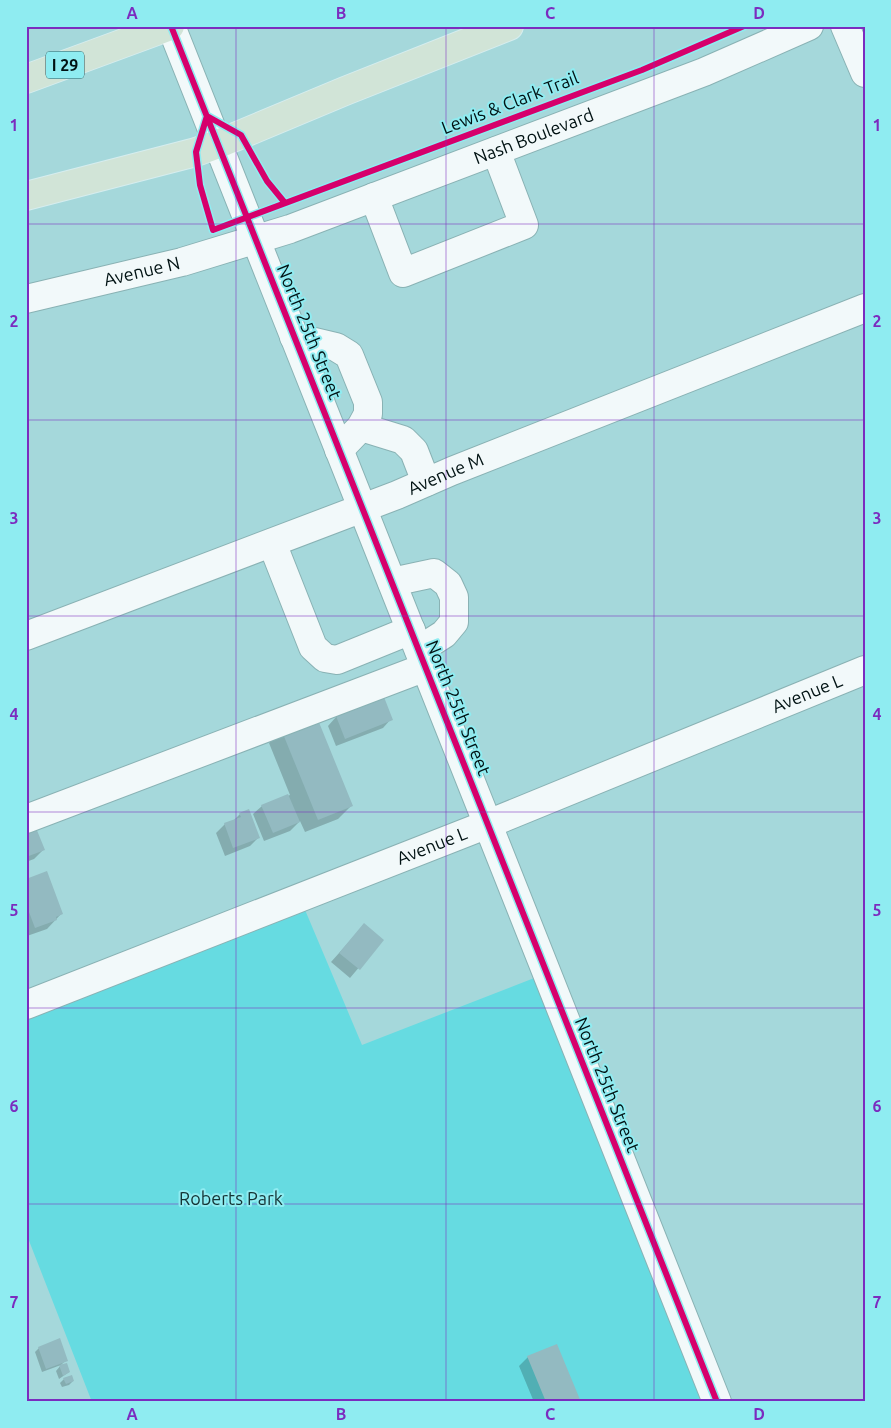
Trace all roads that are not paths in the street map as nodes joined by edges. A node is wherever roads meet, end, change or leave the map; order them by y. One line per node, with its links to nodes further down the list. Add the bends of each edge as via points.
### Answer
1 (170, 26): 6 (highway, I 29); 7 (street, North 25th Street)
2 (510, 26): 7 (highway)
3 (809, 26): 8 (street, Nash Boulevard, via 704,72)
4 (845, 26): 5 (street)
5 (865, 73)
6 (26, 79)
7 (218, 144): 9 (highway); 11 (street, North 25th Street)
8 (496, 151): 10 (street, Nash Boulevard); 10 (street, via 524,225 403,273)
9 (26, 196)
10 (374, 198): 11 (street, Nash Boulevard)
11 (256, 240): 12 (street, Avenue N, via 182,262); 14 (street, North 25th Street)
12 (26, 299)
13 (865, 308): 17 (street, Avenue M)
14 (294, 337): 15 (street, via 336,347 349,355 368,402 368,414); 16 (street, North 25th Street)
15 (361, 427): 16 (street); 17 (street, via 404,440 414,451)
16 (339, 450): 18 (street, North 25th Street)
17 (426, 482): 18 (street, Avenue M)
18 (362, 508): 19 (street, Avenue M); 20 (street, North 25th Street)
19 (272, 543): 21 (street, Avenue M); 22 (street, via 313,646 325,658 337,660)
20 (392, 582): 22 (street, North 25th Street); 22 (street, via 434,573 448,584 454,597 454,622 444,634)
21 (26, 636)
22 (419, 649): 24 (street); 25 (street, North 25th Street)
23 (865, 670): 25 (street, Avenue L)
24 (26, 819)
25 (488, 824): 26 (street, Avenue L); 27 (street, North 25th Street)
26 (26, 1005)
27 (717, 1402)

